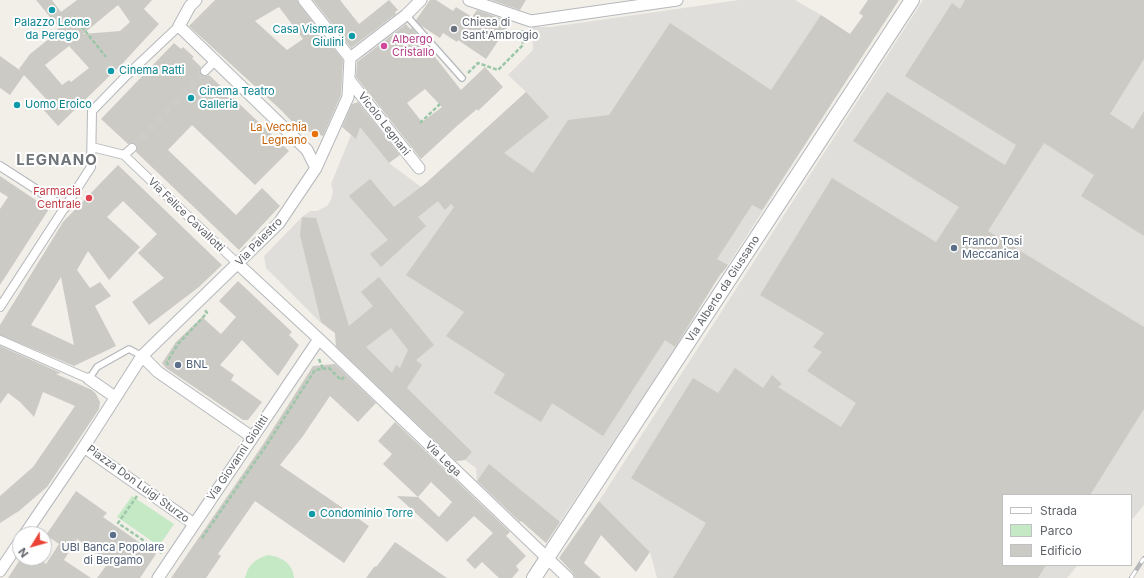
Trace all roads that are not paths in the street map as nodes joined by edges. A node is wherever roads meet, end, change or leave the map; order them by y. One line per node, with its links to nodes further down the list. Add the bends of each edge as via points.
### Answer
1 (196, 0): 9 (street)
2 (304, 0): 10 (street)
3 (420, 0): 8 (street)
4 (469, 0): 7 (street, via 531,21)
5 (677, 0): 7 (street)
6 (912, 0): 34 (street, Via Alberto da Giussano)
7 (637, 3)
8 (406, 15): 10 (street); 13 (lane)
9 (178, 26): 11 (street); 15 (street, via 92,111)
10 (350, 58): 14 (street, Via Palestro)
11 (215, 61): 12 (street); 19 (street, via 308,150)
12 (205, 71)
13 (462, 78)
14 (350, 81): 19 (street, Via Palestro, via 348,97); 20 (street, Vicolo Legnani)
15 (92, 147): 17 (street); 21 (street, via 91,167)
16 (132, 148): 17 (street)
17 (124, 155): 22 (street, Via Felice Cavallotti)
18 (0, 166): 21 (street)
19 (316, 168): 22 (street, Via Palestro, via 279,223)
20 (419, 168)
21 (65, 208): 23 (street)
22 (238, 264): 24 (street, Via Felice Cavallotti); 26 (street, Via Palestro)
23 (0, 307)
24 (319, 339): 29 (street, Via Giovanni Giolitti); 34 (street, Via Lega)
25 (0, 340): 27 (street)
26 (142, 356): 27 (lane, via 129,349 97,368); 28 (street, Piazza Don Luigi Sturzo); 29 (street, via 158,372)
27 (89, 379): 28 (street)
28 (115, 397): 30 (street, Piazza Don Luigi Sturzo)
29 (252, 437): 31 (street, Via Giovanni Giolitti)
30 (84, 447): 31 (street, Piazza Don Luigi Sturzo); 32 (street)
31 (194, 524): 36 (street, Via Giovanni Giolitti)
32 (30, 526)
33 (12, 554): 35 (street)
34 (547, 558): 37 (street, Via Alberto da Giussano); 38 (street, Via Lega)
35 (0, 571)
36 (158, 578)
37 (534, 578)
38 (568, 578)

